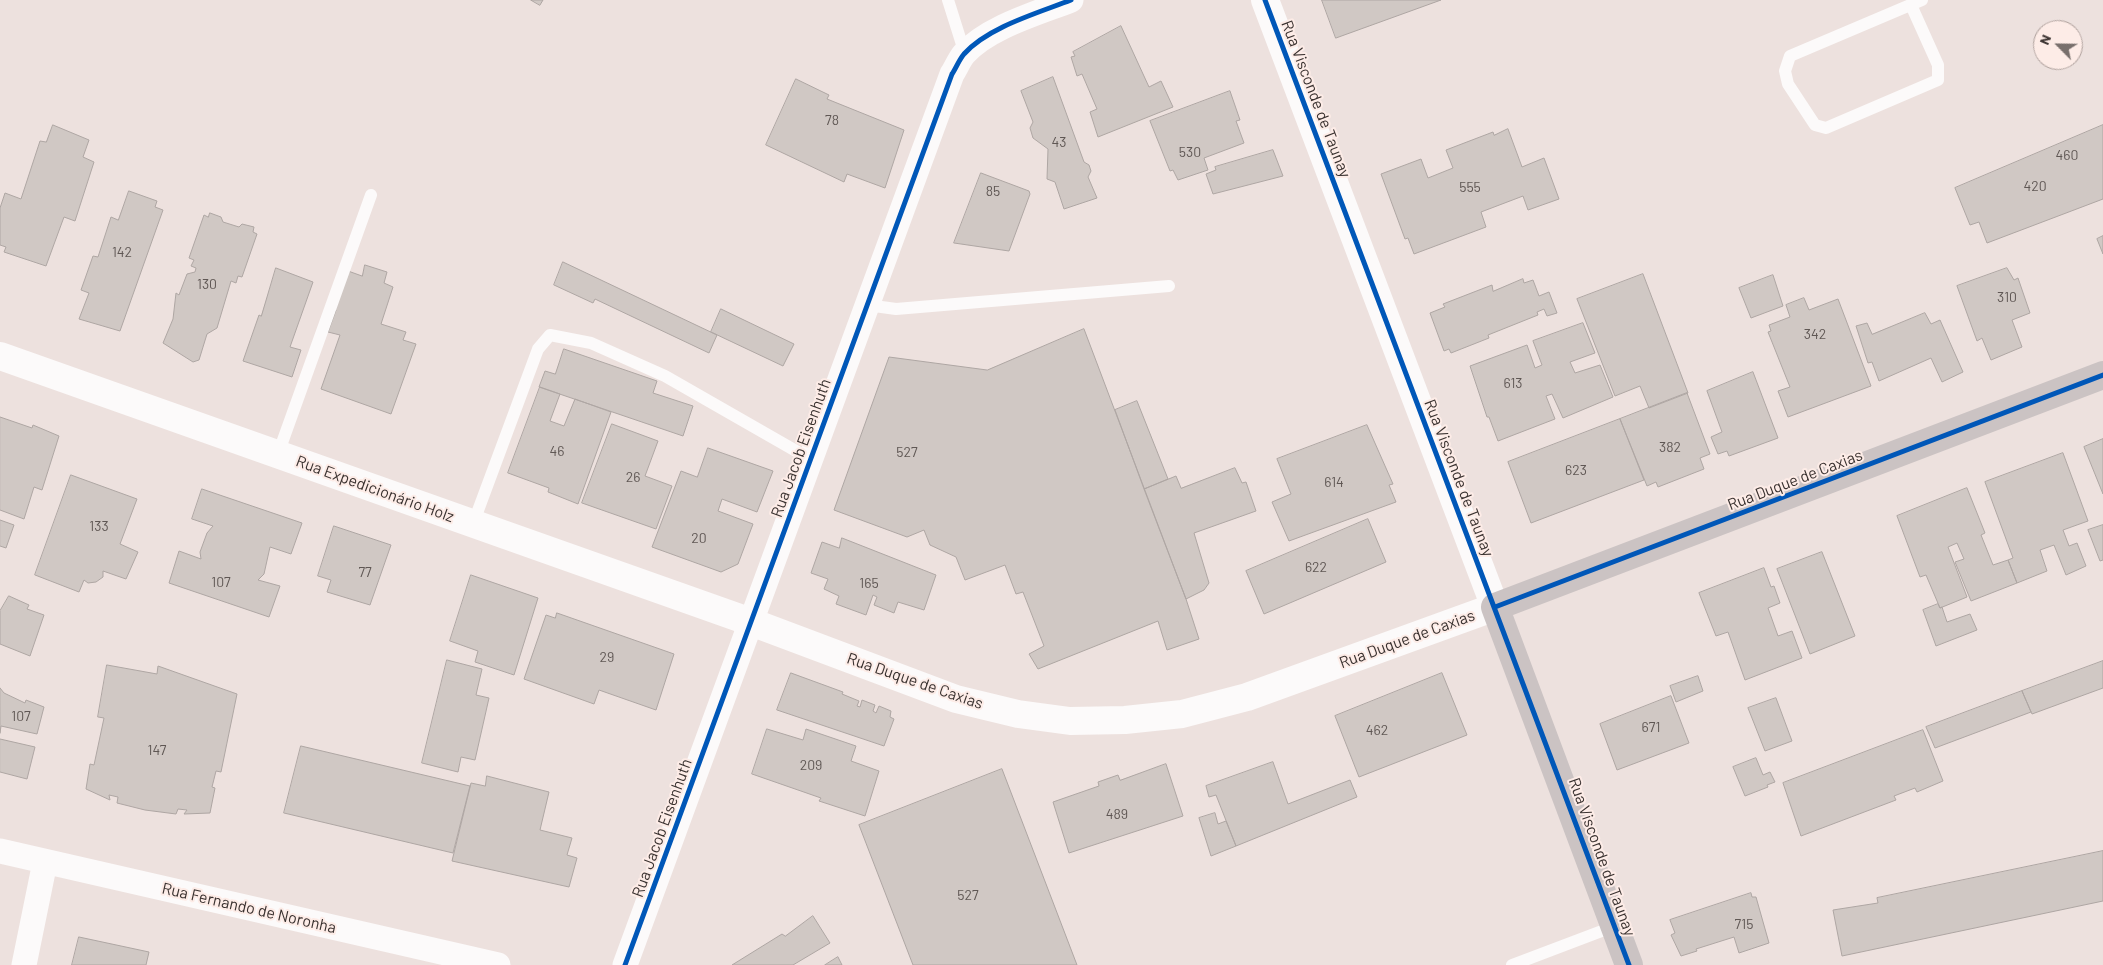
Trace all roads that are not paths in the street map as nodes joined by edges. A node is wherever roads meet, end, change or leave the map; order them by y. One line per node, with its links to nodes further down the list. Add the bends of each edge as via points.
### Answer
1 (948, 0): 5 (lane)
2 (1071, 0): 5 (street, Rua Jacob Eisenhuth, via 1014,22 987,36)
3 (1265, 0): 14 (main road, Rua Visconde de Taunay)
4 (1916, 3): 4 (lane, via 1938,65 1938,80 1826,128 1815,124 1788,84 1785,71 1790,56)
5 (964, 54): 8 (street, Rua Jacob Eisenhuth, via 952,74)
6 (371, 195): 11 (lane)
7 (1169, 286): 8 (lane, via 896,309)
8 (867, 305): 12 (street, Rua Jacob Eisenhuth)
9 (0, 356): 11 (main road, Rua Expedicionário Holz)
10 (2103, 375): 14 (main road, Rua Duque de Caxias)
11 (278, 454): 13 (main road, Rua Expedicionário Holz)
12 (810, 459): 13 (lane, via 665,376 591,343 550,335 538,349); 15 (street, Rua Jacob Eisenhuth)
13 (473, 524): 15 (main road, Rua Expedicionário Holz)
14 (1495, 607): 15 (main road, Rua Duque de Caxias, via 1247,697 1182,714 1125,720 1070,721 1018,714 956,699); 18 (main road, Rua Visconde de Taunay)
15 (751, 622): 21 (street, Rua Jacob Eisenhuth)
16 (0, 851): 17 (street, Rua Fernando de Noronha)
17 (46, 862): 19 (street); 20 (street, Rua Fernando de Noronha)
18 (1615, 926): 22 (lane); 23 (main road, Rua Visconde de Taunay)
19 (24, 965)
20 (498, 965)
21 (625, 965)
22 (1512, 965)
23 (1628, 965)

